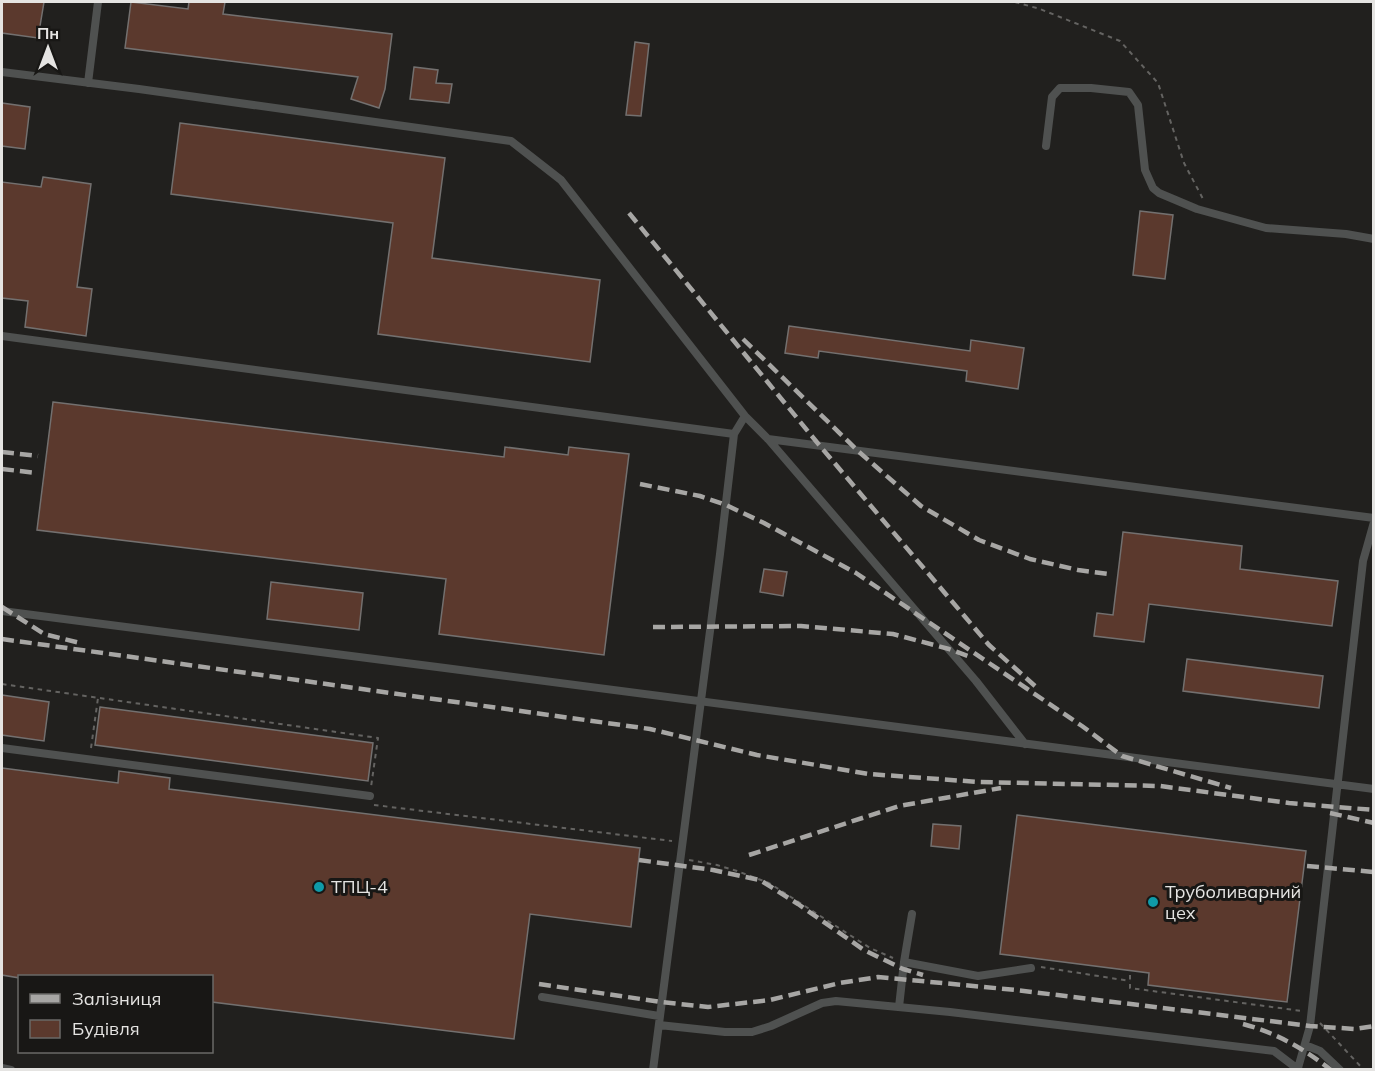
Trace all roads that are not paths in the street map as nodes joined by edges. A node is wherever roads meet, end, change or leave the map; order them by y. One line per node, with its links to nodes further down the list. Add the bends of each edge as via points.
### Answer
1 (98, 2): 3 (lane)
2 (2, 72): 3 (lane)
3 (88, 83): 7 (lane, via 511,141 561,180)
4 (1046, 146): 5 (lane, via 1052,97 1060,88 1129,92 1138,105 1145,170 1159,193 1197,209 1266,228)
5 (1374, 239)
6 (2, 336): 8 (lane)
7 (746, 416): 8 (lane); 9 (lane)
8 (734, 434): 13 (lane)
9 (768, 439): 10 (lane); 14 (lane, via 976,681)
10 (1374, 518)
11 (1374, 522): 16 (lane, via 1363,561)
12 (2, 611): 13 (lane)
13 (701, 701): 14 (lane); 24 (lane)
14 (1025, 744): 16 (lane)
15 (2, 748): 18 (lane)
16 (1338, 784): 17 (lane); 26 (lane)
17 (1374, 789)
18 (370, 796)
19 (912, 914): 20 (lane)
20 (904, 962): 21 (lane, via 978,976); 23 (lane)
21 (1031, 968)
22 (542, 997): 24 (lane)
23 (899, 1007): 25 (lane, via 822,1002 752,1032); 28 (lane, via 1274,1051)
24 (659, 1016): 25 (lane)
25 (658, 1025): 30 (lane)
26 (1305, 1046): 28 (lane); 31 (lane, via 1320,1051)
27 (2, 1068): 29 (lane)
28 (1299, 1069)
29 (11, 1070)
30 (653, 1070)
31 (1340, 1070)

